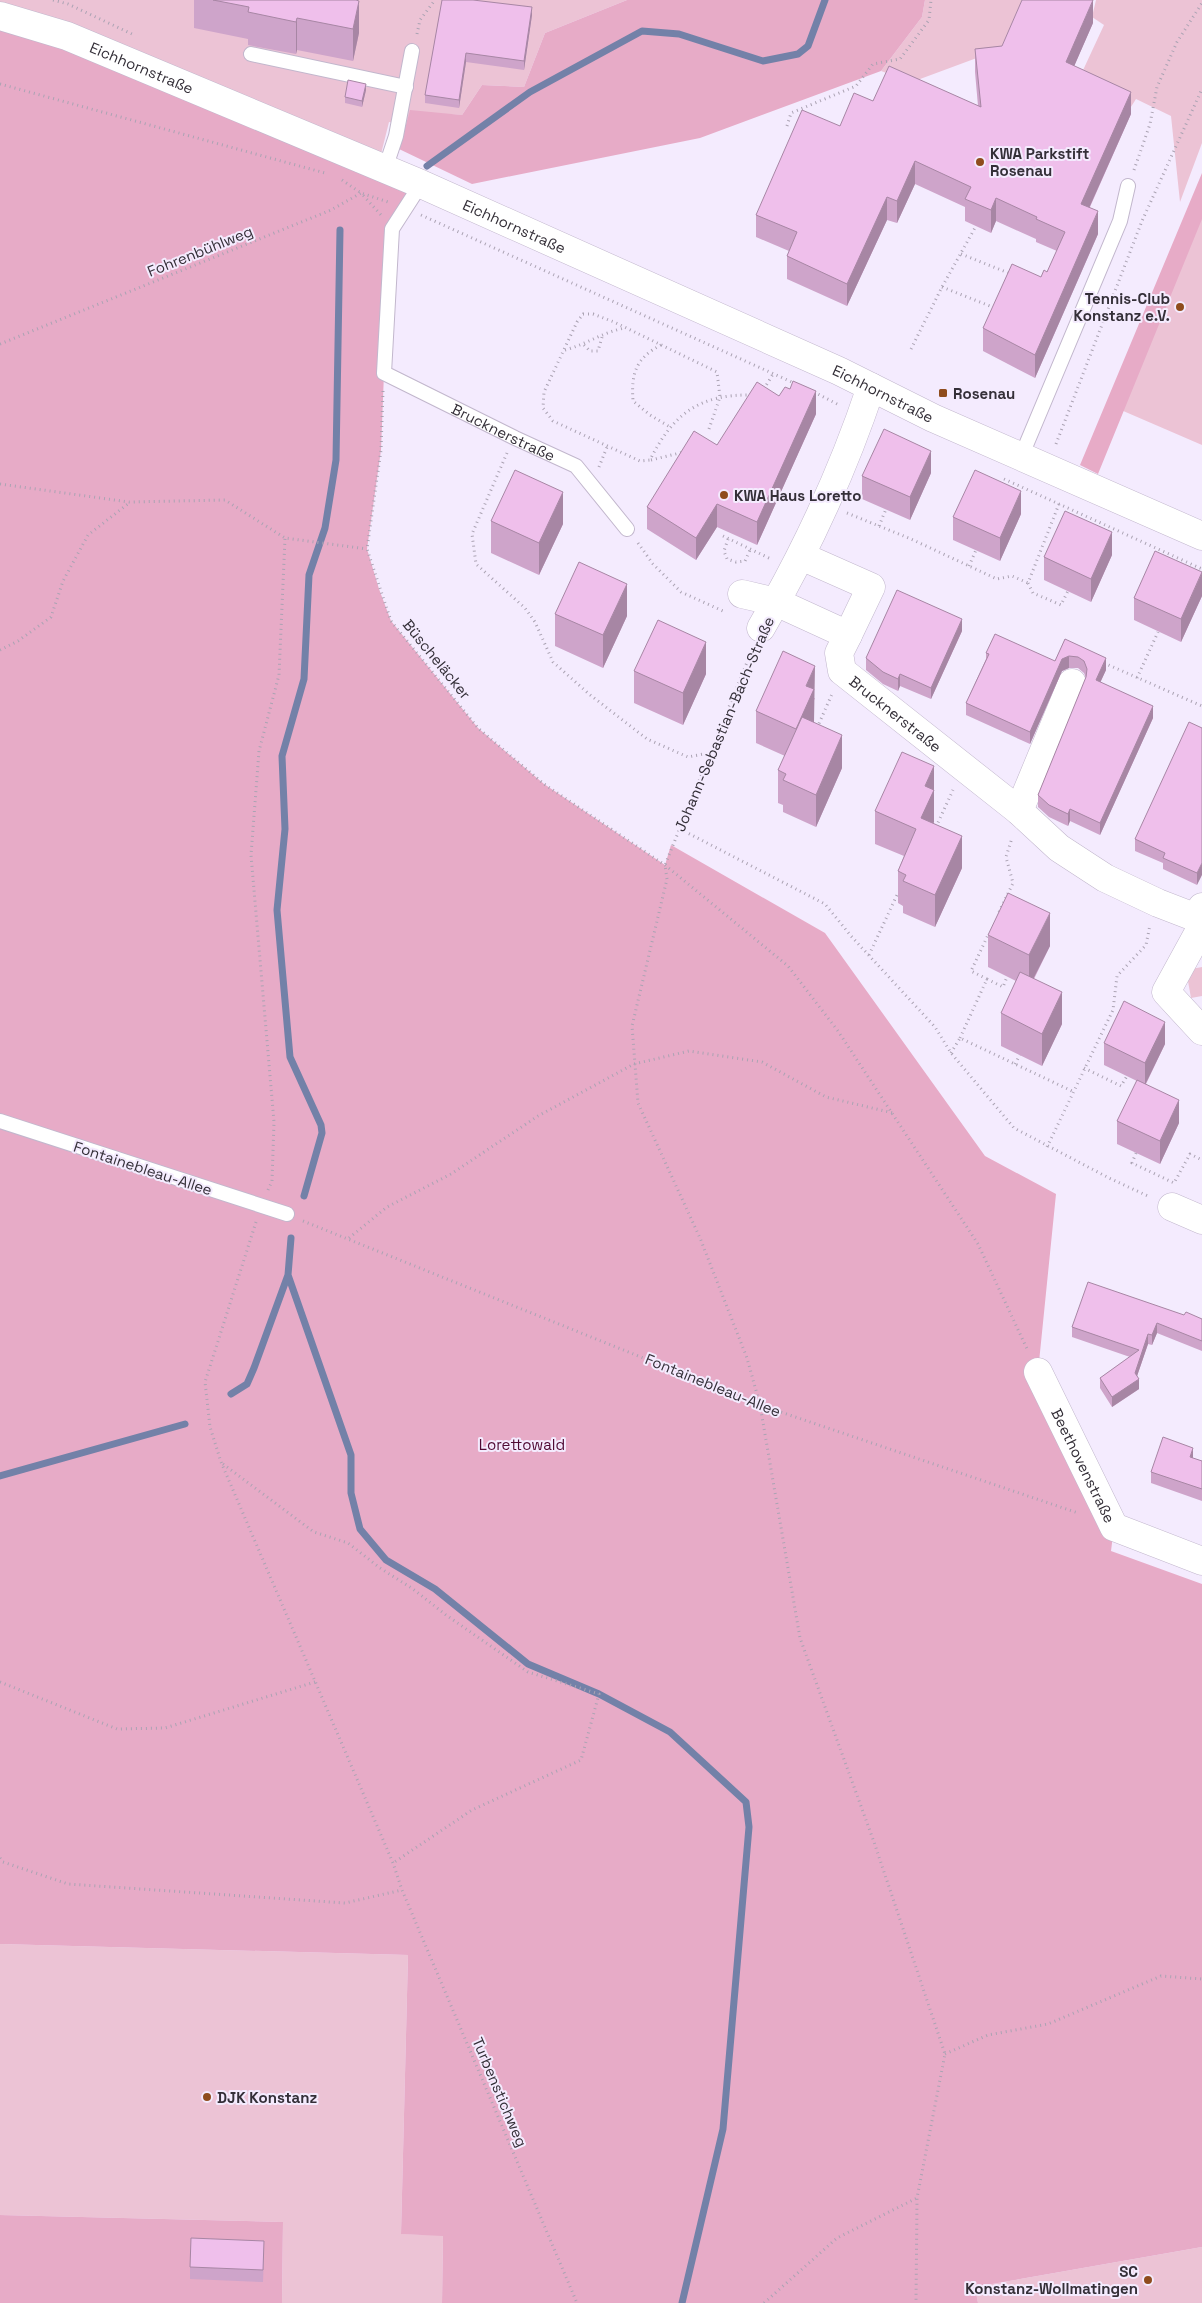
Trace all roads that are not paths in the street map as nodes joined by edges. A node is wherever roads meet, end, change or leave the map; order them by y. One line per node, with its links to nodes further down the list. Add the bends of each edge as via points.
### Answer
1 (0, 16): 5 (street, Eichhornstraße, via 67,36)
2 (412, 52): 4 (lane)
3 (251, 54): 4 (lane)
4 (406, 88): 5 (lane, via 396,136)
5 (384, 169): 6 (street, Eichhornstraße)
6 (421, 184): 8 (street, Eichhornstraße); 10 (lane, Brucknerstraße, via 392,229 384,373 576,466)
7 (1128, 186): 9 (lane, via 1120,221)
8 (871, 387): 9 (street, Eichhornstraße); 12 (street, Johann-Sebastian-Bach-Straße, via 826,504)
9 (1020, 457): 11 (street, Eichhornstraße)
10 (627, 529)
11 (1202, 536)
12 (798, 563): 14 (street, Johann-Sebastian-Bach-Straße); 16 (street, via 871,588)
13 (742, 594): 14 (street, Johann-Sebastian-Bach-Straße)
14 (776, 602): 15 (street, Johann-Sebastian-Bach-Straße); 16 (street)
15 (761, 628)
16 (848, 634): 18 (street, Brucknerstraße, via 839,653 842,671)
17 (1072, 683): 18 (street)
18 (1019, 810): 19 (street, Brucknerstraße, via 1066,853 1104,878)
19 (1201, 921): 20 (street, via 1166,992)
20 (1202, 1031)
21 (0, 1121): 23 (lane, Fontainebleau-Allee)
22 (1172, 1206): 24 (street)
23 (287, 1214)
24 (1202, 1220)
25 (1038, 1372): 26 (street, Beethovenstraße, via 1114,1527)
26 (1202, 1561)

